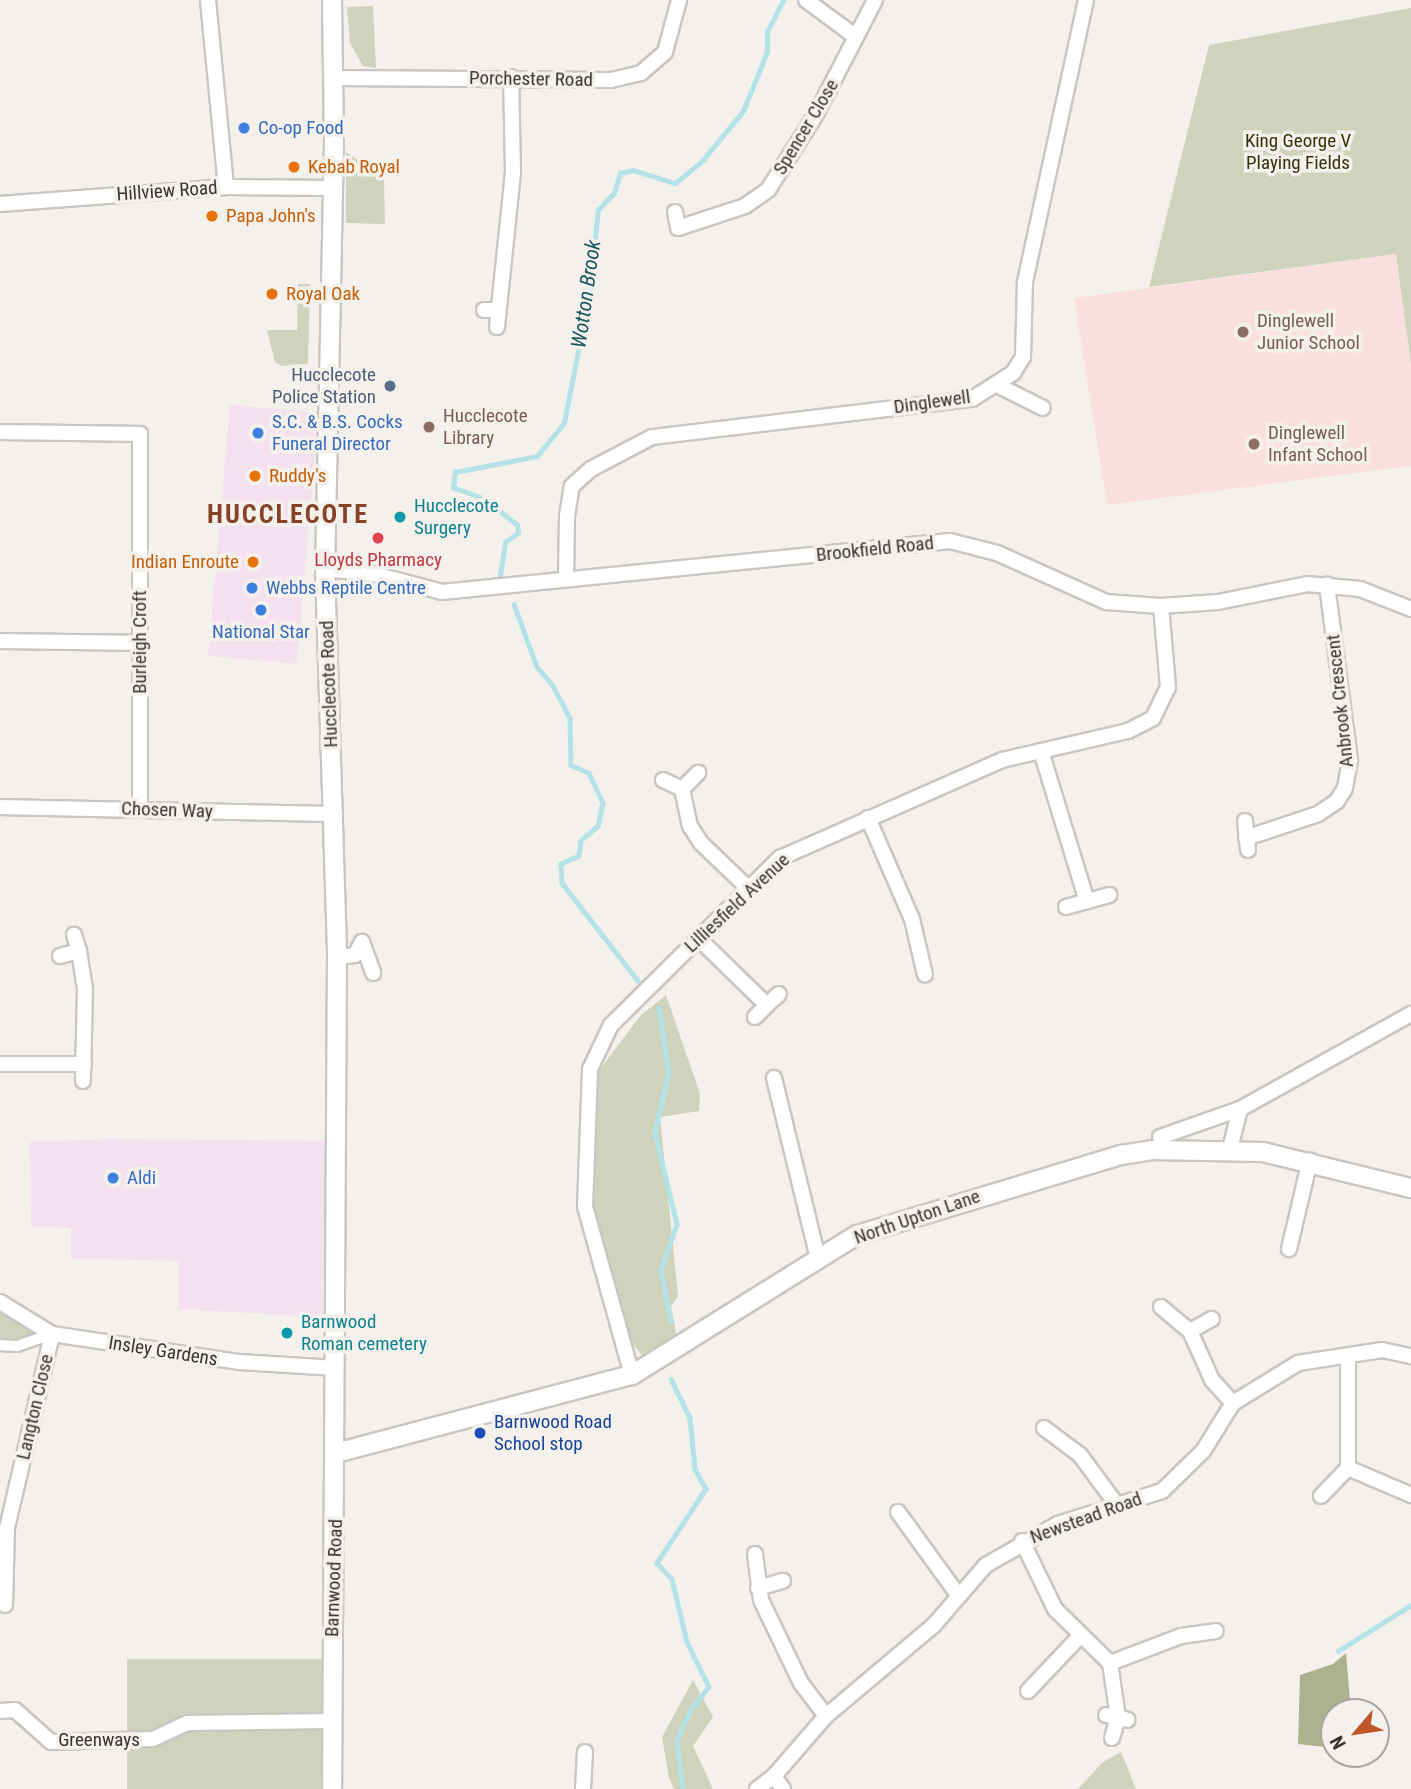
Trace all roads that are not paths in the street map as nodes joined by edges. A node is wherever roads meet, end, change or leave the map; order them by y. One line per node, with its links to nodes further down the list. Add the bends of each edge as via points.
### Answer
1 (208, 0): 10 (street)
2 (332, 0): 9 (street, Hucclecote Road)
3 (679, 0): 8 (street, Porchester Road, via 665,52 641,73 611,80)
4 (806, 0): 7 (street)
5 (875, 0): 7 (street, Spencer Close)
6 (1086, 0): 15 (street, Dinglewell, via 1025,282 1023,357)
7 (856, 37): 13 (street, Spencer Close, via 816,114 768,190 745,206 678,228)
8 (511, 77): 9 (street, Porchester Road); 14 (street, via 513,171 491,310)
9 (334, 78): 11 (street, Hucclecote Road)
10 (226, 187): 11 (street, Hillview Road); 12 (street, Hillview Road)
11 (333, 188): 18 (street, Hucclecote Road)
12 (0, 204)
13 (675, 212)
14 (496, 327)
15 (997, 384): 16 (street); 19 (street, Dinglewell, via 972,399 652,437 592,469 572,486 566,516)
16 (1043, 408)
17 (0, 432): 24 (street, Burleigh Croft, via 140,434)
18 (325, 569): 19 (street, Brookfield Road, via 374,574 442,593); 31 (street, Hucclecote Road)
19 (566, 579): 21 (street, Brookfield Road, via 950,541 996,553 1086,596)
20 (1327, 584): 21 (street, Brookfield Road, via 1290,585 1218,602); 22 (street, Brookfield Road, via 1376,593); 33 (street, Anbrook Crescent, via 1350,760 1347,781 1337,801 1318,814 1247,844)
21 (1161, 606): 25 (street, Lilliesfield Avenue, via 1168,687 1153,718 1128,731)
22 (1411, 608)
23 (0, 641): 24 (street)
24 (140, 643): 30 (street, Burleigh Croft)
25 (1041, 751): 32 (street, Lilliesfield Avenue, via 982,768); 36 (street)
26 (698, 773): 28 (street)
27 (663, 780): 28 (street)
28 (682, 789): 34 (street, via 690,825 701,843)
29 (0, 807): 30 (street, Chosen Way)
30 (140, 808): 31 (street, Chosen Way)
31 (335, 814): 42 (street, Hucclecote Road)
32 (868, 818): 34 (street, Lilliesfield Avenue, via 780,858); 44 (street, via 912,919)
33 (1245, 821)
34 (748, 888): 39 (street, Lilliesfield Avenue)
35 (1109, 895): 36 (street)
36 (1087, 901): 37 (street)
37 (1066, 907)
38 (74, 935): 40 (street)
39 (698, 938): 46 (street); 69 (street, Lilliesfield Avenue, via 611,1025 590,1069 585,1207)
40 (79, 951): 41 (street); 50 (street, via 85,990)
41 (60, 956)
42 (337, 957): 43 (street, via 355,955 362,942); 68 (street, Hucclecote Road)
43 (373, 973)
44 (925, 975)
45 (779, 994): 46 (street)
46 (767, 1005): 48 (street)
47 (1411, 1014): 53 (street)
48 (755, 1017)
49 (0, 1064): 50 (street)
50 (84, 1064): 52 (street)
51 (775, 1078): 59 (street)
52 (83, 1081)
53 (1240, 1109): 54 (street); 55 (street)
54 (1160, 1137)
55 (1230, 1149): 56 (street, North Upton Lane); 59 (street, North Upton Lane, via 1151,1150 1054,1172 858,1235)
56 (1310, 1160): 57 (street, North Upton Lane); 58 (street)
57 (1411, 1188)
58 (1289, 1249)
59 (818, 1259): 69 (street, North Upton Lane)
60 (0, 1301): 64 (street, Insley Gardens)
61 (1161, 1307): 63 (street)
62 (1212, 1319): 63 (street)
63 (1190, 1331): 70 (street, via 1212,1380)
64 (52, 1334): 65 (street, via 18,1346); 68 (street, Insley Gardens, via 240,1362); 83 (street, Langton Close, via 7,1528)
65 (0, 1345)
66 (1348, 1356): 67 (street, Newstead Road, via 1382,1350); 70 (street, Newstead Road, via 1298,1363); 73 (street)
67 (1411, 1356)
68 (337, 1368): 72 (street, Barnwood Road)
69 (632, 1375): 72 (street, North Upton Lane)
70 (1233, 1403): 76 (street, Newstead Road, via 1183,1475 1162,1491)
71 (1044, 1428): 76 (street, via 1080,1455)
72 (336, 1453): 90 (street, Barnwood Road)
73 (1348, 1468): 74 (street); 75 (street)
74 (1411, 1495)
75 (1321, 1496)
76 (1117, 1505): 78 (street, Newstead Road)
77 (906, 1518): 82 (street)
78 (1022, 1541): 82 (street, Newstead Road, via 986,1565); 85 (street, via 1055,1609)
79 (755, 1554): 81 (street)
80 (783, 1581): 81 (street)
81 (758, 1588): 89 (street, via 801,1683)
82 (958, 1595): 89 (street, Newstead Road, via 934,1625)
83 (5, 1605)
84 (1216, 1631): 86 (street, via 1181,1636)
85 (1079, 1637): 86 (street); 87 (street)
86 (1110, 1663): 91 (street, via 1117,1717)
87 (1028, 1692)
88 (0, 1711): 90 (street, Greenways, via 15,1710 51,1742 153,1739 188,1723)
89 (826, 1716): 93 (street, Newstead Road)
90 (331, 1721): 94 (street, Barnwood Road)
91 (1112, 1738)
92 (585, 1752): 95 (street)
93 (774, 1776): 96 (street, Newstead Road); 97 (street)
94 (332, 1789)
95 (583, 1789)
96 (757, 1789)
97 (783, 1789)

